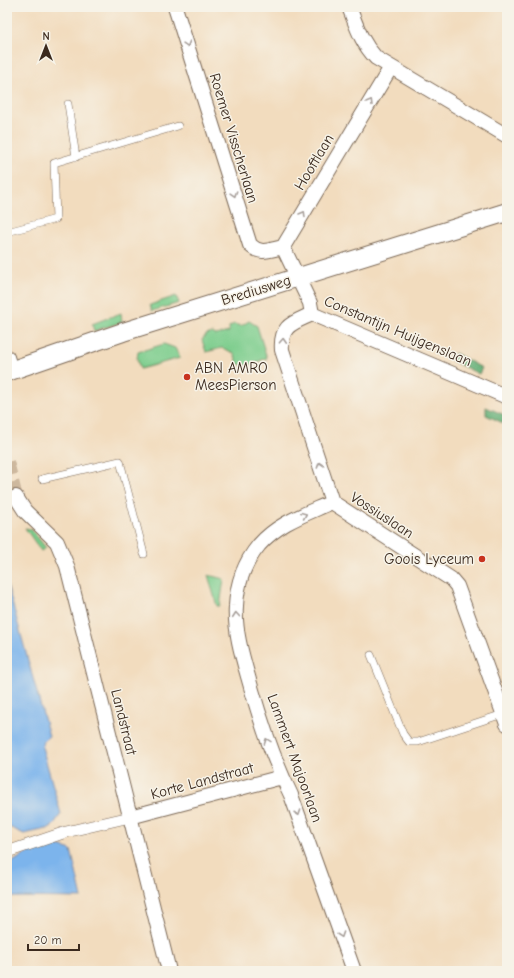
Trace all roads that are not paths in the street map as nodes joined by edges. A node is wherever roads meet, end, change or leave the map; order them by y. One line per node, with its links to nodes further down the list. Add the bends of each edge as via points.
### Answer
1 (175, 7): 10 (street, Roemer Visscherlaan, one-way to 10, via 250,245 264,252)
2 (349, 7): 3 (street, via 367,48 376,58)
3 (392, 67): 6 (street); 10 (street, Hooftlaan, one-way to 3)
4 (68, 104): 7 (lane)
5 (178, 126): 7 (lane)
6 (507, 136)
7 (76, 157): 9 (lane, via 54,163 56,219)
8 (507, 212): 11 (street, Brediusweg)
9 (7, 232)
10 (283, 247): 11 (street)
11 (296, 277): 12 (street, Constantijn Huijgenslaan, via 310,303); 13 (street, Brediusweg)
12 (312, 314): 14 (street, Constantijn Huijgenslaan); 17 (street, Vossiuslaan, one-way to 12, via 282,350 283,332)
13 (8, 366)
14 (507, 397)
15 (42, 479): 18 (lane, via 120,460)
16 (16, 497): 22 (street, Landstraat, via 25,512 57,542 67,566)
17 (332, 502): 20 (street, Vossiuslaan, via 451,580 456,586); 21 (street, Lammert Majoorlaan, one-way to 17, via 267,740 238,637 236,607 240,578 248,561 273,532 293,519)
18 (144, 554)
19 (370, 655): 20 (lane, Vossiuslaan, via 403,734 409,742 418,742)
20 (505, 719)
21 (282, 777): 22 (street, Korte Landstraat); 25 (street, Lammert Majoorlaan, one-way to 25, via 292,795)
22 (130, 817): 23 (street, via 66,832); 24 (street, Landstraat)
23 (7, 852)
24 (169, 971)
25 (354, 971)

